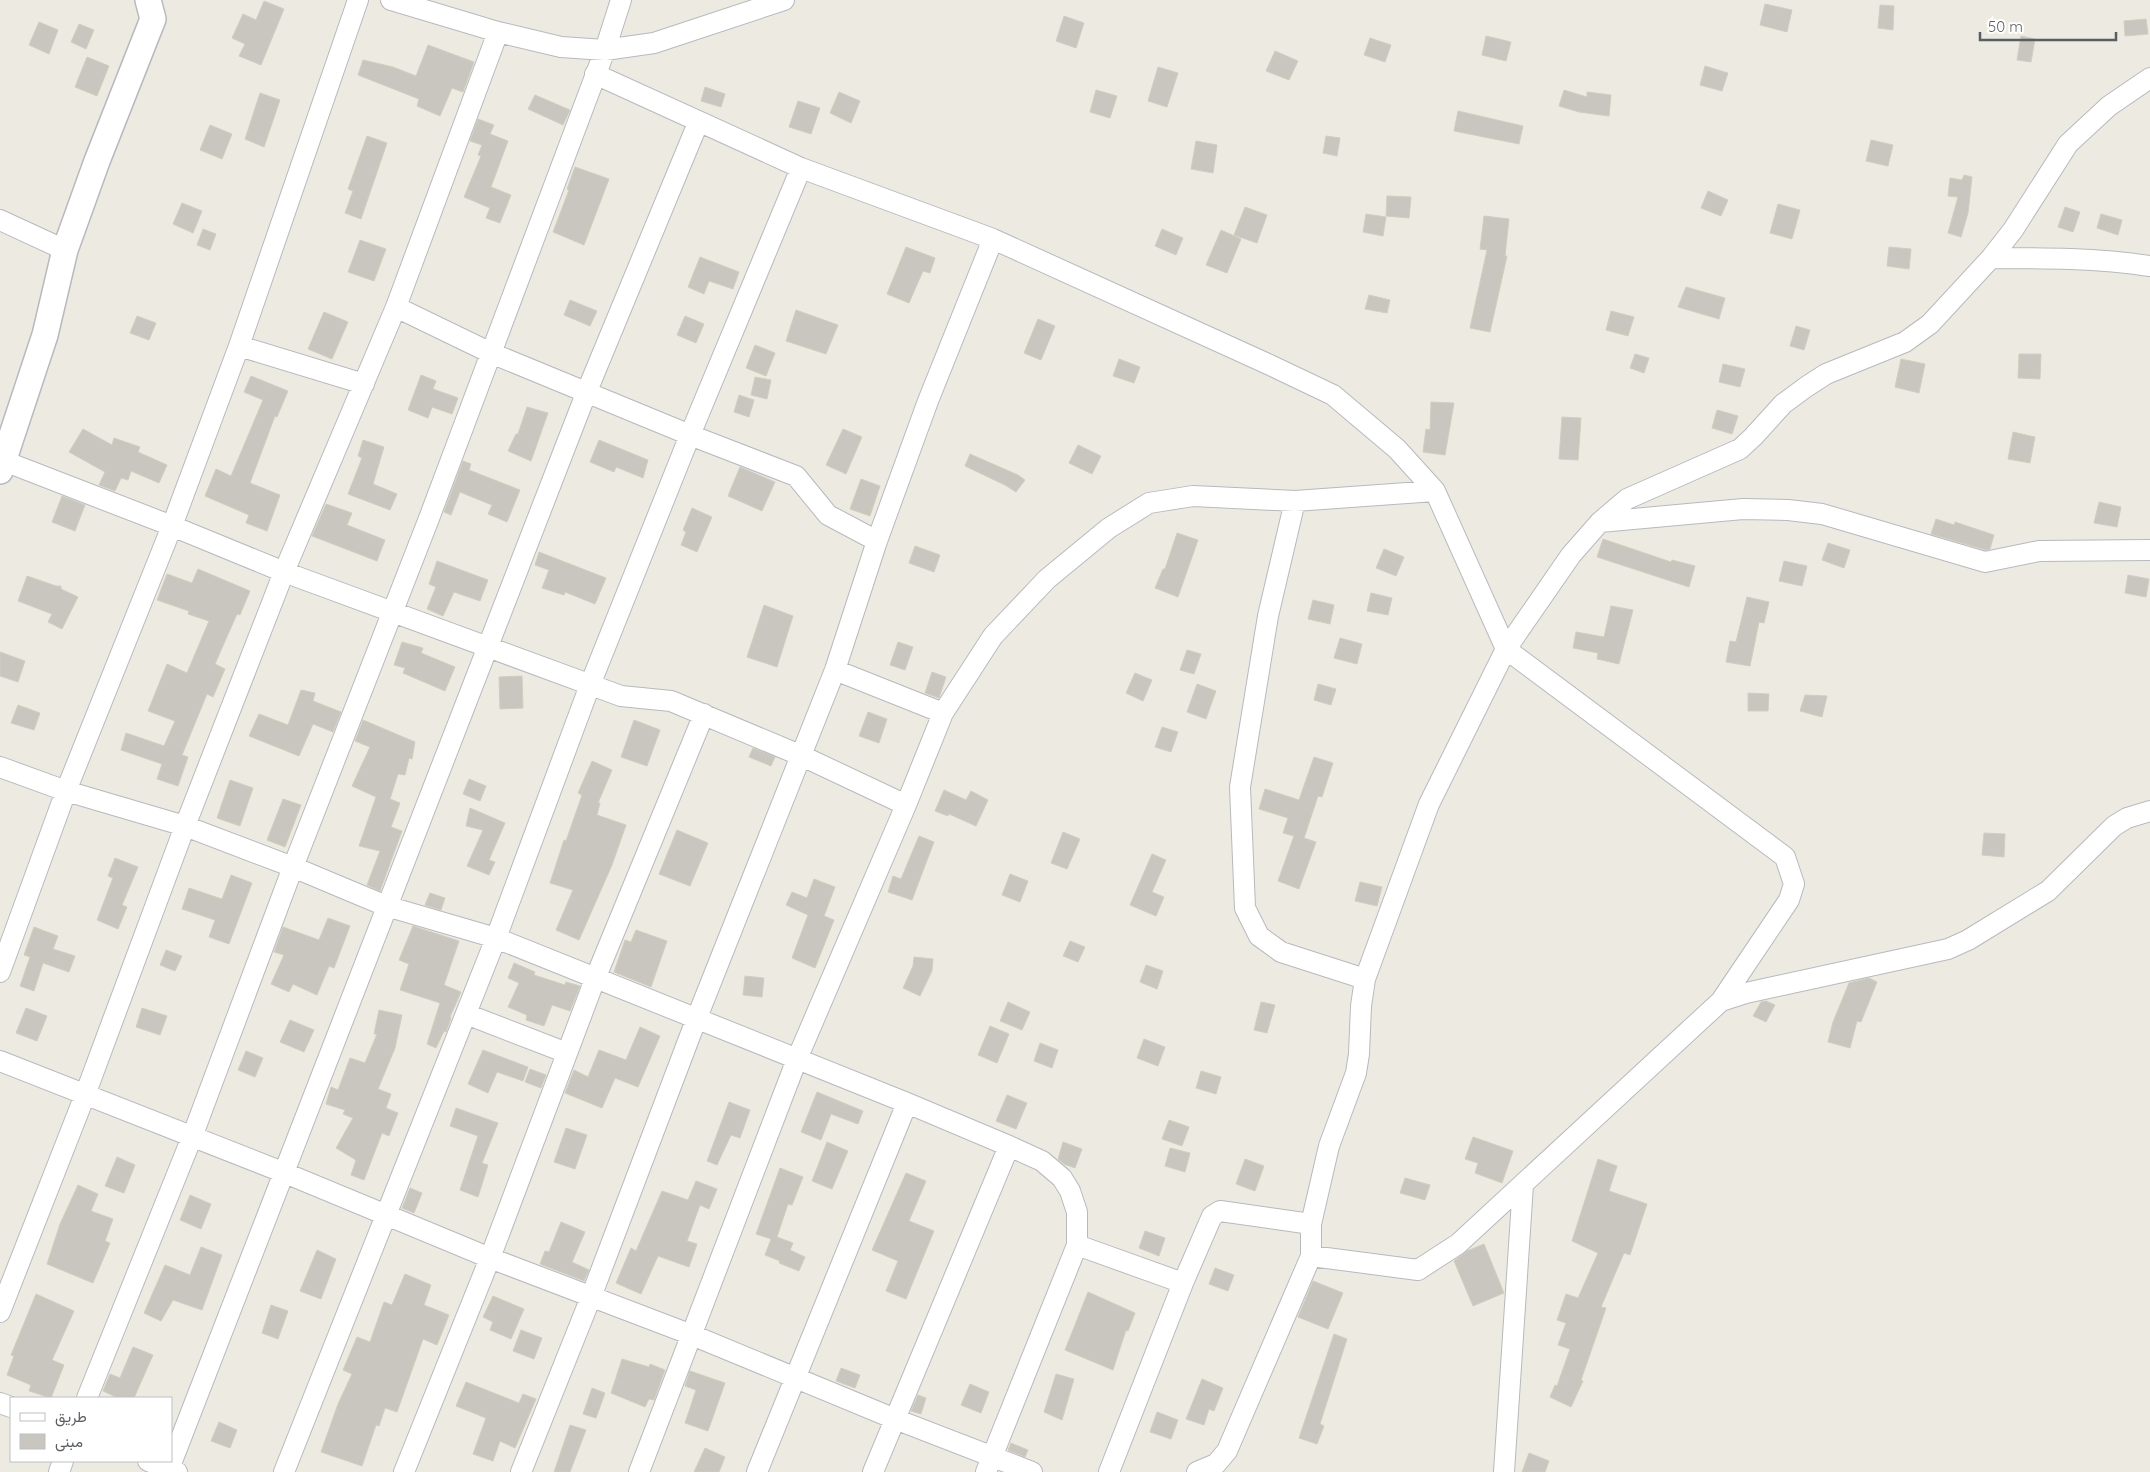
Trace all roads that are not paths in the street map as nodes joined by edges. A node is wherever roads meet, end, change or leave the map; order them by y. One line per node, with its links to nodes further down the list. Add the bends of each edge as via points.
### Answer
1 (358, 0): 18 (street)
2 (391, 0): 6 (street)
3 (621, 0): 7 (street)
4 (784, 0): 7 (street, via 654,43)
5 (154, 6): 14 (street)
6 (498, 32): 7 (street, via 561,47); 17 (street)
7 (605, 50): 8 (street)
8 (594, 74): 10 (street); 19 (street)
9 (2150, 78): 15 (street, via 2109,106 2068,144 2013,230)
10 (698, 123): 11 (street); 21 (street)
11 (801, 168): 13 (street); 22 (street)
12 (0, 220): 14 (street)
13 (993, 239): 24 (street, via 1333,395 1397,449); 28 (street, via 928,401)
14 (65, 250): 23 (street, via 45,335)
15 (1991, 258): 16 (street, via 2072,258); 26 (street, via 1930,324 1905,342 1826,374 1783,404 1754,438 1740,449 1627,499)
16 (2150, 266)
17 (396, 307): 19 (street); 20 (street)
18 (239, 346): 20 (street); 27 (street)
19 (491, 353): 21 (street); 31 (street)
20 (364, 384): 30 (street)
21 (587, 391): 22 (street); 32 (street)
22 (690, 435): 28 (street, via 796,476 828,515); 35 (street)
23 (2, 466): 27 (street)
24 (1435, 492): 25 (street); 33 (street)
25 (1294, 501): 36 (street, via 1193,496 1149,503 1109,528 1047,579 993,636); 49 (street, via 1268,616 1240,787 1245,908 1258,936 1281,952)
26 (1600, 522): 29 (street, via 1743,509 1788,510 1822,514 1985,562 2040,551); 33 (street, via 1571,555)
27 (172, 526): 30 (street); 40 (street)
28 (877, 542): 34 (street)
29 (2150, 550)
30 (284, 572): 31 (street); 43 (street)
31 (393, 612): 32 (street); 44 (street)
32 (487, 648): 35 (street); 45 (street)
33 (1506, 649): 49 (street, via 1429,804); 50 (street, via 1785,858 1794,884 1789,900)
34 (835, 670): 36 (street); 38 (street)
35 (590, 685): 37 (street, via 620,696 671,701); 46 (street)
36 (943, 713): 41 (street)
37 (704, 714): 38 (street); 48 (street)
38 (802, 756): 41 (street); 52 (street)
39 (0, 767): 40 (street)
40 (66, 791): 43 (street); 47 (street)
41 (906, 805): 54 (street)
42 (2150, 811): 50 (street, via 2114,826 2048,891 1948,949)
43 (185, 826): 44 (street); 56 (street)
44 (293, 867): 45 (street); 58 (street)
45 (386, 906): 46 (street); 60 (street)
46 (496, 938): 48 (street); 51 (street)
47 (0, 972)
48 (595, 979): 52 (street); 53 (street)
49 (1365, 979): 63 (street, via 1356,1073 1329,1146)
50 (1722, 1001): 61 (street)
51 (466, 1014): 53 (street); 62 (street)
52 (696, 1020): 54 (street); 68 (street)
53 (567, 1053): 66 (street)
54 (797, 1059): 57 (street); 70 (street)
55 (0, 1061): 56 (street)
56 (85, 1095): 58 (street); 69 (street)
57 (907, 1103): 59 (street); 71 (street)
58 (192, 1136): 60 (street); 72 (street)
59 (1009, 1146): 64 (street, via 1042,1161 1062,1178 1077,1212); 73 (street)
60 (285, 1173): 62 (street); 76 (street)
61 (1523, 1185): 65 (street, via 1458,1244 1418,1270); 86 (street)
62 (387, 1215): 66 (street); 77 (street)
63 (1311, 1224): 65 (street); 67 (street, via 1217,1212 1212,1216)
64 (1077, 1245): 67 (street); 75 (street)
65 (1311, 1256): 85 (street, via 1228,1451 1216,1464)
66 (490, 1258): 68 (street); 78 (street)
67 (1183, 1283): 84 (street)
68 (591, 1297): 70 (street); 79 (street)
69 (0, 1312)
70 (692, 1336): 71 (street); 80 (street)
71 (796, 1377): 73 (street); 81 (street)
72 (88, 1397)
73 (896, 1419): 75 (street); 82 (street)
74 (151, 1462): 76 (street)
75 (989, 1465): 83 (street)
76 (173, 1470)
77 (284, 1472)
78 (404, 1472)
79 (521, 1472)
80 (639, 1472)
81 (756, 1472)
82 (873, 1472)
83 (1032, 1472)
84 (1109, 1472)
85 (1197, 1472)
86 (1504, 1472)

